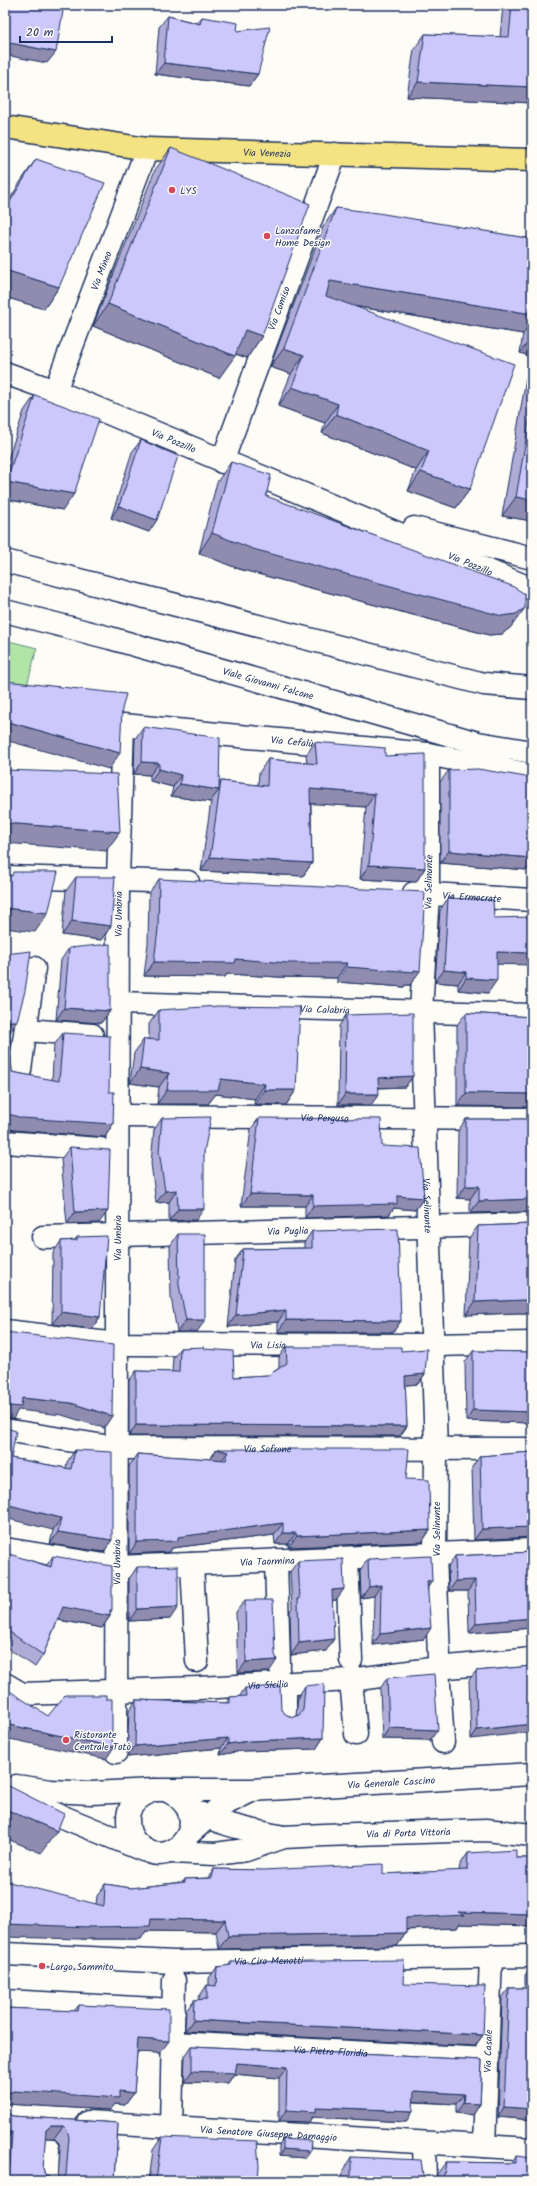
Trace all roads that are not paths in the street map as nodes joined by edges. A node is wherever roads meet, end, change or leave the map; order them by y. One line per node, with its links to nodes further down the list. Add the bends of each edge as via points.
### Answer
1 (5, 127): 2 (main road, Via Venezia)
2 (147, 149): 3 (main road, Via Venezia); 6 (street, Via Mineo)
3 (335, 154): 4 (main road, Via Venezia); 7 (street, Via Comiso)
4 (532, 160)
5 (5, 373): 6 (street, Via Pozzillo)
6 (55, 391): 7 (street, Via Pozzillo)
7 (222, 462): 8 (street, Via Pozzillo)
8 (343, 511): 9 (street, Via Pozzillo); 11 (street, Via Pozzillo)
9 (532, 558)
10 (5, 561): 13 (street, via 484,684)
11 (532, 590)
12 (5, 611): 15 (street, Viale Giovanni Falcone, via 110,638 478,743)
13 (532, 688)
14 (123, 725): 16 (street, Via Cefalù); 19 (street, Via Umbria)
15 (532, 752)
16 (428, 754): 17 (street, Via Cefalù); 22 (street, Via Selinunte)
17 (532, 775)
18 (5, 876): 19 (street)
19 (118, 879): 20 (street); 25 (street, Via Umbria)
20 (206, 883)
21 (396, 892): 22 (street, Via Ermocrate)
22 (428, 894): 23 (street, Via Ermocrate); 26 (street, Via Selinunte)
23 (532, 900)
24 (34, 968): 28 (street)
25 (118, 1003): 26 (street, Via Calabria); 29 (street, Via Umbria)
26 (421, 1011): 27 (street, Via Calabria); 32 (street, Via Selinunte)
27 (532, 1015)
28 (26, 1030): 29 (street); 30 (street)
29 (118, 1037): 31 (street, Via Umbria)
30 (20, 1070)
31 (118, 1116): 32 (street, Via Pergusa); 35 (street, Via Umbria)
32 (425, 1118): 33 (street, Via Pergusa); 37 (street, Via Selinunte)
33 (532, 1119)
34 (5, 1142): 35 (street)
35 (118, 1150): 38 (street, Via Umbria)
36 (532, 1224): 37 (street, Via Puglia)
37 (429, 1226): 38 (street, Via Puglia); 43 (street, Via Selinunte)
38 (117, 1235): 39 (street, Via Puglia); 42 (street, Via Umbria)
39 (43, 1237)
40 (5, 1331): 42 (street, Via Lisia)
41 (532, 1343): 43 (street, Via Lisia)
42 (117, 1344): 43 (street, Via Lisia); 45 (street, Via Umbria)
43 (433, 1345): 46 (street, Via Selinunte)
44 (5, 1430): 45 (street, Via Sofrone)
45 (117, 1448): 46 (street, Via Sofrone); 54 (street, Via Umbria)
46 (436, 1449): 47 (street, Via Sofrone); 50 (street, Via Selinunte)
47 (532, 1449)
48 (5, 1549): 54 (street, Via Taormina)
49 (532, 1550): 50 (street, Via Taormina)
50 (435, 1554): 51 (street, Via Taormina); 57 (street, Via Selinunte)
51 (347, 1558): 52 (street, Via Taormina); 58 (street)
52 (276, 1560): 53 (street, Via Taormina); 59 (street)
53 (192, 1564): 54 (street, Via Taormina); 56 (street)
54 (117, 1567): 61 (street, Via Umbria)
55 (532, 1659): 57 (street, Via Sicilia)
56 (197, 1661)
57 (439, 1662): 58 (street, Via Sicilia); 64 (street, Via Selinunte)
58 (351, 1670): 59 (street, Via Sicilia); 63 (street)
59 (282, 1674): 61 (street, Via Sicilia); 62 (street)
60 (5, 1684): 61 (street, Via Sicilia, via 22,1694)
61 (116, 1691): 65 (street, Via Umbria)
62 (286, 1716)
63 (356, 1734)
64 (443, 1742)
65 (116, 1752)
66 (532, 1774): 69 (street, Via Generale Cascino)
67 (10, 1783): 68 (street, Via Generale Cascino, via 51,1791 91,1793); 73 (street, via 51,1812)
68 (161, 1790): 69 (street, Via Generale Cascino); 70 (street, via 180,1797); 73 (street, via 142,1795 132,1804 128,1817 128,1830 134,1842)
69 (251, 1790): 70 (street, via 221,1806)
70 (197, 1812): 72 (street, via 223,1824); 74 (street, via 190,1833 182,1845)
71 (532, 1835): 72 (street, Via di Porta Vittoria, via 486,1830)
72 (284, 1838): 74 (street, via 246,1850 215,1854)
73 (144, 1850): 74 (street, via 158,1854)
74 (171, 1852)
75 (5, 1954): 76 (street, Via Ciro Menotti, via 174,1962)
76 (491, 1956): 77 (street, Via Ciro Menotti); 82 (street, Via Casale)
77 (532, 1956)
78 (174, 1980): 80 (street)
79 (5, 2001): 80 (street)
80 (174, 2010): 81 (street)
81 (173, 2043): 82 (street, Via Pietro Floridia); 84 (street)
82 (488, 2059): 86 (street, Via Casale)
83 (64, 2120): 84 (street, Via Senatore Giuseppe Damaggio)
84 (171, 2128): 85 (street, Via Senatore Giuseppe Damaggio)
85 (424, 2143): 86 (street, Via Senatore Giuseppe Damaggio); 90 (street)
86 (484, 2146): 88 (street, Via Senatore Giuseppe Damaggio)
87 (48, 2149): 89 (street)
88 (532, 2149)
89 (47, 2181)
90 (425, 2181)

